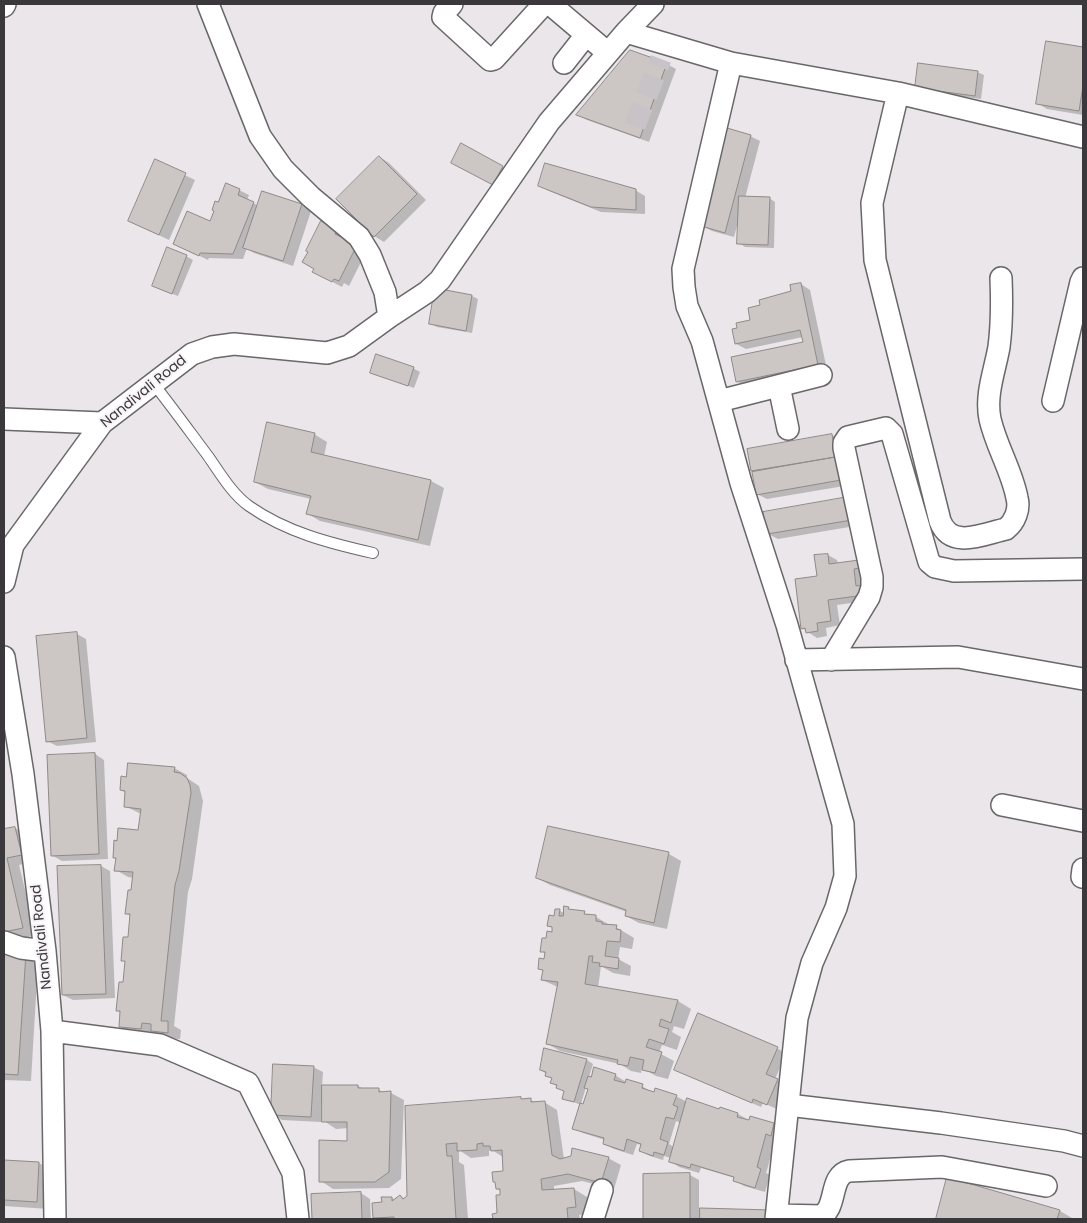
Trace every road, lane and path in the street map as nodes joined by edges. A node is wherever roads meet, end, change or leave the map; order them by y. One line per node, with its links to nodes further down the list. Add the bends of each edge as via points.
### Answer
1 (208, 4): 15 (street, via 260,136 283,169 359,238 385,292)
2 (452, 4): 3 (street, via 444,12 444,17 490,60 494,60)
3 (544, 4)
4 (550, 4): 7 (street)
5 (653, 4): 6 (street, Nandivali Road)
6 (626, 32): 8 (street, Nandivali Road); 10 (street, via 664,52)
7 (586, 35): 8 (street); 9 (street)
8 (608, 53): 15 (street, Nandivali Road, via 549,122 440,280)
9 (564, 63)
10 (731, 63): 11 (street); 19 (street, via 684,269 687,306 702,341)
11 (898, 93): 12 (street); 13 (street, via 872,203 875,260 940,521 944,530 956,538 1006,529 1016,516 1018,500 990,418 989,398 1002,318)
12 (1083, 137)
13 (1001, 278)
14 (1083, 278): 20 (street)
15 (389, 317): 17 (street, Nandivali Road, via 349,346 327,353 234,344 212,347 192,354)
16 (821, 376): 18 (street)
17 (153, 383): 22 (street, Nandivali Road); 24 (lane, via 227,483 248,505 317,540)
18 (779, 386): 19 (street); 23 (street)
19 (719, 401): 28 (street)
20 (1053, 401)
21 (4, 419): 22 (street)
22 (102, 423): 26 (street, Nandivali Road, via 13,545)
23 (788, 429)
24 (373, 553)
25 (1083, 569): 29 (street, via 954,571 934,567 929,562 892,434 886,428 848,437 844,448 872,587)
26 (4, 582)
27 (4, 657): 34 (street, Nandivali Road, via 23,774)
28 (796, 660): 29 (street); 36 (street, via 843,824 845,876 836,908 812,963 797,1018)
29 (831, 660): 30 (street, via 958,657)
30 (1083, 679)
31 (1002, 805): 32 (street)
32 (1083, 822)
33 (4, 942): 34 (street)
34 (45, 951): 35 (street, Nandivali Road)
35 (52, 1031): 41 (street, Nandivali Road); 42 (street, via 160,1045 248,1083 293,1173)
36 (788, 1105): 37 (street, via 951,1125); 40 (street)
37 (1083, 1146)
38 (1046, 1186): 40 (street, via 942,1167 849,1171 838,1177 830,1208 823,1216)
39 (602, 1190): 43 (street)
40 (776, 1217)
41 (55, 1219)
42 (298, 1219)
43 (593, 1219)

